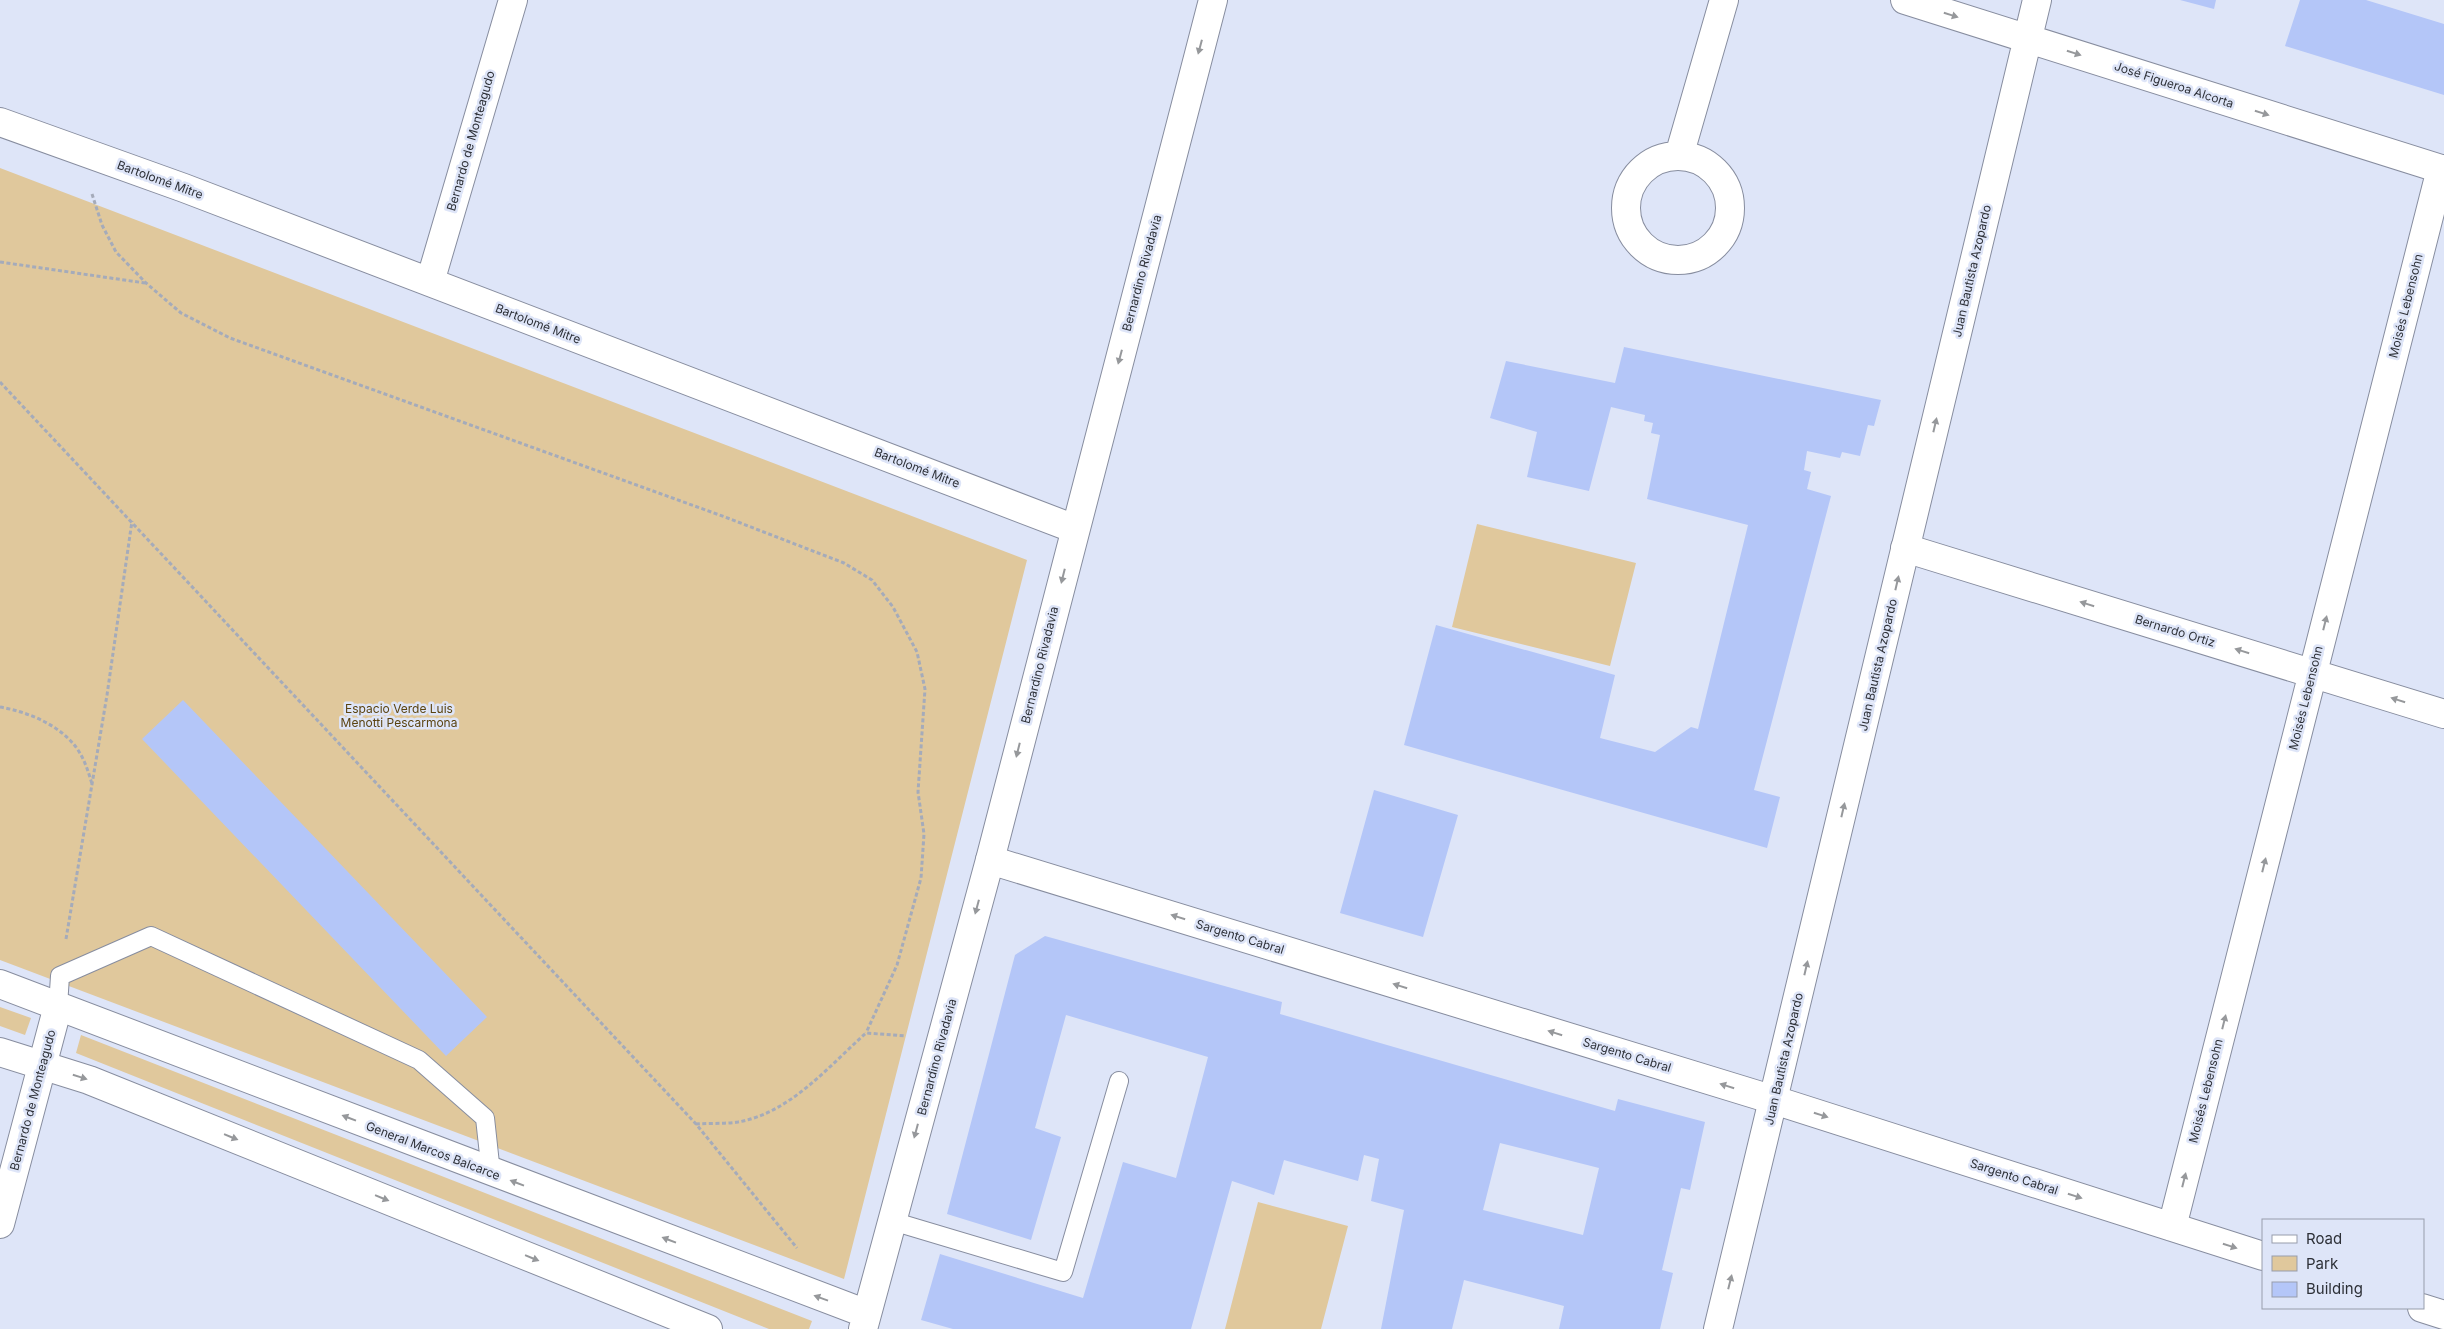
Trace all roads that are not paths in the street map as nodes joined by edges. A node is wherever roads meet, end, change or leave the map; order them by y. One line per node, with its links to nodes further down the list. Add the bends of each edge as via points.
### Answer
1 (513, 0): 10 (street, Bernardo de Monteagudo)
2 (1213, 0): 11 (street, Bernardino Rivadavia, one-way to 11)
3 (1724, 0): 8 (street)
4 (1905, 0): 6 (street, José Figueroa Alcorta, one-way to 6)
5 (2037, 0): 6 (street, Juan Bautista Azopardo)
6 (2027, 39): 9 (street, José Figueroa Alcorta, one-way to 9); 12 (street, Juan Bautista Azopardo, one-way to 6)
7 (0, 122): 10 (street, Bartolomé Mitre)
8 (1679, 156)
9 (2443, 170): 13 (street, Moisés Lebensohn, one-way to 9)
10 (430, 282): 11 (street, Bartolomé Mitre)
11 (1075, 529): 15 (street, Bernardino Rivadavia, one-way to 15)
12 (1905, 548): 13 (street, Bernardo Ortiz, one-way to 12); 21 (street, Juan Bautista Azopardo, one-way to 12)
13 (2312, 673): 14 (street, Bernardo Ortiz, one-way to 13); 25 (street, Moisés Lebensohn, one-way to 13)
14 (2444, 714)
15 (990, 860): 21 (street, Sargento Cabral, one-way to 15); 23 (street, Bernardino Rivadavia, one-way to 23)
16 (0, 984): 17 (street, General Marcos Balcarce)
17 (58, 1006): 19 (street, Bernardo de Monteagudo); 22 (street, General Marcos Balcarce, one-way to 17); 22 (lane, via 60,976 152,936 419,1060 485,1118)
18 (0, 1052): 19 (street)
19 (41, 1066): 24 (street, Bernardo de Monteagudo); 30 (street, one-way to 30, via 89,1080)
20 (1119, 1081): 23 (lane, via 1063,1272)
21 (1774, 1100): 25 (street, Sargento Cabral, one-way to 25); 31 (street, Juan Bautista Azopardo, one-way to 21)
22 (491, 1173): 29 (street, General Marcos Balcarce, one-way to 22, via 810,1294)
23 (892, 1221): 29 (street, Bernardino Rivadavia)
24 (0, 1224)
25 (2172, 1227): 26 (street, Sargento Cabral, one-way to 26)
26 (2262, 1256)
27 (2424, 1309): 28 (street)
28 (2444, 1315)
29 (865, 1322)
30 (708, 1329)
31 (1718, 1329)

